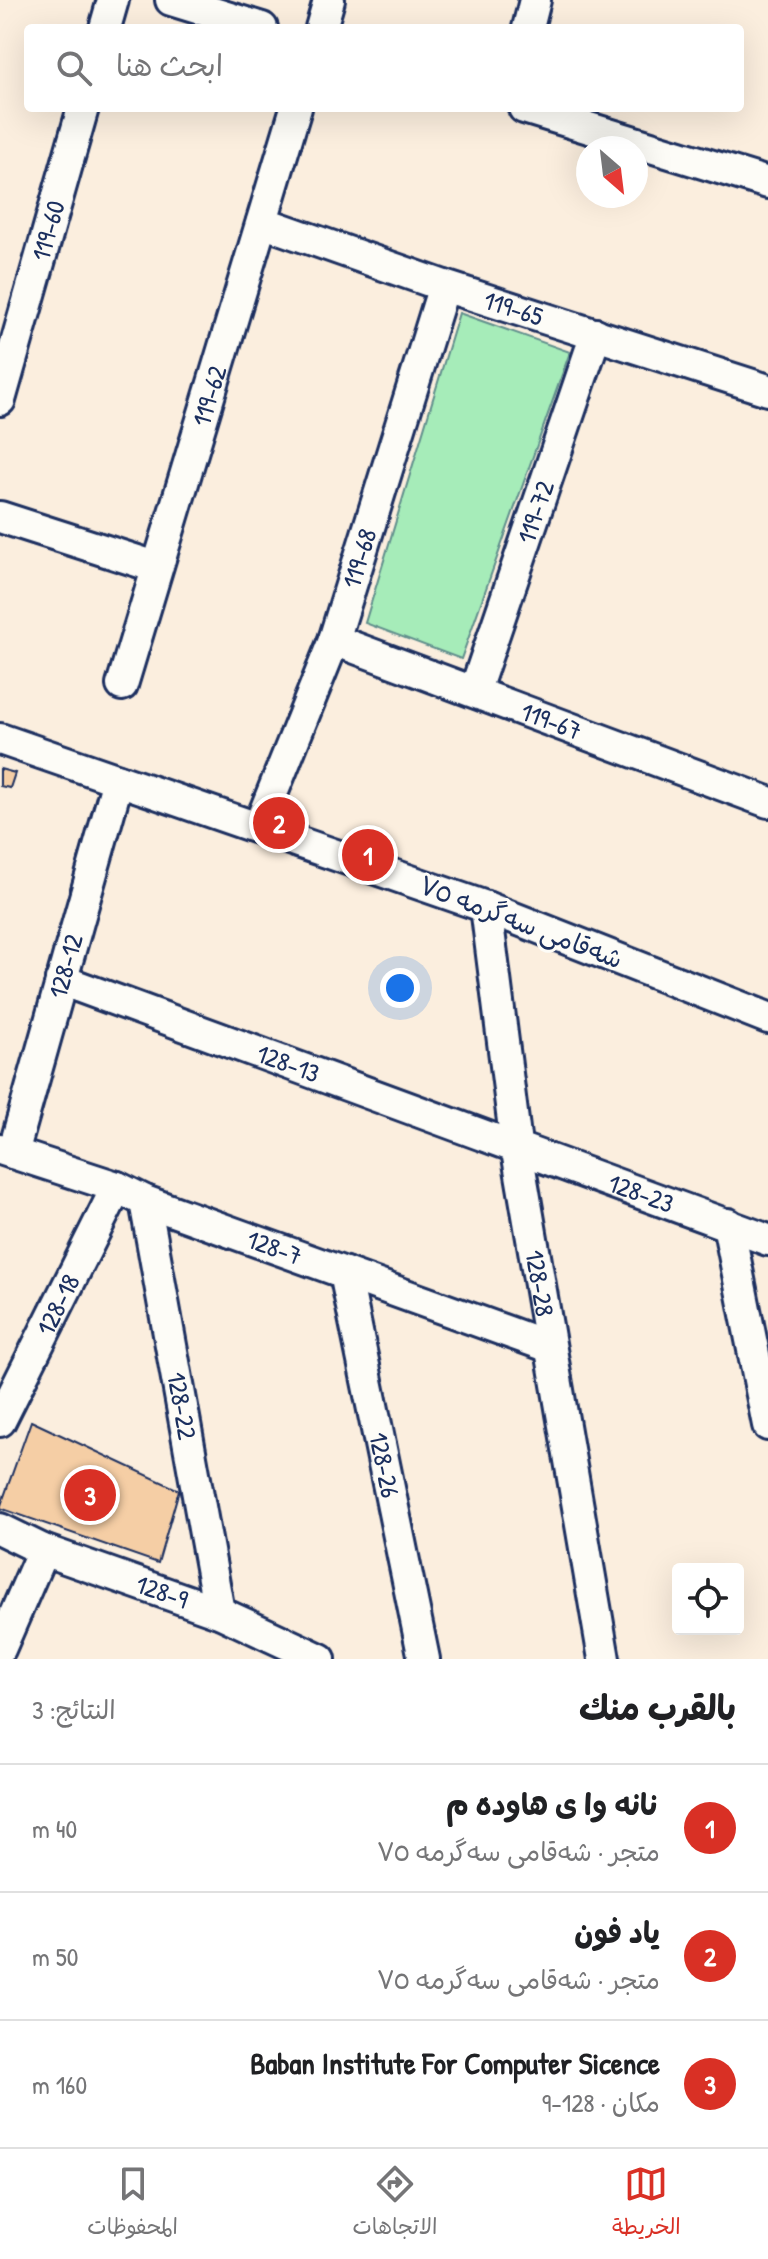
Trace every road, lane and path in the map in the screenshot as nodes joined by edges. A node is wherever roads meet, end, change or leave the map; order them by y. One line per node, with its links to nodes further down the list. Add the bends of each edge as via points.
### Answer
1 (113, 0): 5 (street)
2 (171, 0): 6 (street)
3 (329, 0): 7 (street)
4 (535, 0): 8 (street)
5 (106, 24)
6 (249, 24)
7 (322, 24)
8 (529, 24)
9 (82, 112): 17 (street, 119-60)
10 (295, 112): 13 (street, 119-62)
11 (537, 112): 12 (street)
12 (768, 183)
13 (262, 222): 14 (street, 119-65); 19 (street, 119-62)
14 (444, 286): 15 (street, 119-65); 20 (street, 119-68)
15 (596, 334): 16 (street, 119-65); 22 (street, 119-72)
16 (768, 390)
17 (0, 400)
18 (0, 517): 19 (street)
19 (156, 567): 21 (street, 119-62)
20 (334, 640): 22 (street, 119-67); 26 (street, 119-68)
21 (122, 685)
22 (475, 690): 25 (street, 119-67)
23 (0, 739): 24 (street, شەقامی سەگرمە ٧٥)
24 (118, 780): 26 (street, شەقامی سەگرمە ٧٥); 28 (street, 128-12)
25 (768, 802)
26 (259, 826): 27 (street, شەقامی سەگرمە ٧٥)
27 (486, 907): 29 (street, شەقامی سەگرمە ٧٥); 30 (street, 128-28)
28 (61, 980): 30 (street, 128-13); 31 (street, 128-12)
29 (768, 1018)
30 (516, 1145): 34 (street, 128-23); 37 (street, 128-28)
31 (6, 1151): 32 (street, 128-7)
32 (117, 1187): 33 (street, 128-7); 38 (street, 128-18)
33 (145, 1201): 36 (street, 128-7); 42 (street, 128-22)
34 (728, 1224): 35 (street, 128-23); 39 (street)
35 (768, 1240)
36 (345, 1273): 37 (street, 128-7); 45 (street, 128-26)
37 (550, 1347): 46 (street, 128-28)
38 (0, 1421)
39 (768, 1425)
40 (0, 1529): 41 (street, 128-9)
41 (43, 1550): 42 (street, 128-9); 43 (street)
42 (219, 1612): 44 (street, 128-9)
43 (0, 1649)
44 (320, 1659)
45 (424, 1659)
46 (604, 1659)

